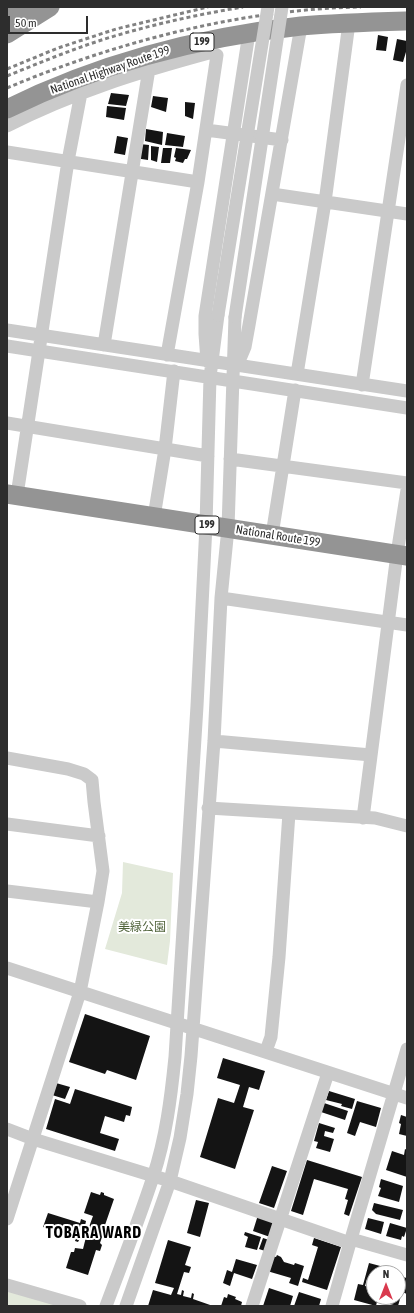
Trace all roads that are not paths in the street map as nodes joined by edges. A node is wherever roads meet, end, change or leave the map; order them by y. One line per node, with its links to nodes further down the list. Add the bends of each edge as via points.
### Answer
1 (23, 7): 5 (highway)
2 (50, 7): 9 (highway)
3 (268, 7): 33 (street, bridge)
4 (282, 7): 34 (street, bridge, via 235,317)
5 (7, 17)
6 (407, 21): 7 (highway, National Highway Route 199 / 199)
7 (349, 23): 8 (highway, National Highway Route 199 / 199); 24 (street)
8 (301, 26): 10 (highway, National Highway Route 199 / 199); 18 (street)
9 (7, 34)
10 (249, 34): 14 (highway, National Highway Route 199 / 199, via 192,44 138,58 82,77); 17 (street)
11 (149, 69): 13 (street); 16 (street, via 209,53 217,55); 21 (street)
12 (407, 85): 25 (street)
13 (81, 93): 15 (street); 20 (street)
14 (7, 109)
15 (7, 126)
16 (206, 130): 17 (street); 22 (street)
17 (233, 133): 18 (street); 33 (street, via 205,316 205,334)
18 (282, 140): 23 (street)
19 (7, 152): 20 (street)
20 (68, 161): 21 (street); 28 (street)
21 (133, 172): 22 (street); 29 (street)
22 (198, 182): 32 (street)
23 (272, 194): 24 (street); 34 (street, via 245,347)
24 (325, 202): 25 (street); 36 (street)
25 (388, 211): 26 (street); 39 (street)
26 (407, 214)
27 (7, 330): 28 (street)
28 (41, 335): 29 (street); 31 (street)
29 (104, 345): 32 (street)
30 (7, 346): 31 (street)
31 (38, 350): 35 (street); 44 (street)
32 (167, 354): 33 (street)
33 (210, 360): 34 (street); 37 (street)
34 (236, 364): 36 (street); 38 (street)
35 (174, 371): 37 (street); 45 (street)
36 (297, 374): 39 (street)
37 (210, 377): 38 (street); 46 (street)
38 (232, 381): 40 (street); 47 (street)
39 (362, 385): 41 (street)
40 (295, 390): 42 (street); 48 (street)
41 (407, 391)
42 (407, 408)
43 (7, 423): 44 (street)
44 (27, 426): 45 (street); 51 (street)
45 (165, 449): 46 (street); 52 (street)
46 (208, 456): 53 (street)
47 (230, 459): 48 (street); 54 (street)
48 (283, 467): 49 (street); 55 (street)
49 (407, 483)
50 (407, 490): 56 (street)
51 (12, 494): 52 (highway, National Route 199 / 199)
52 (154, 517): 53 (highway, National Route 199 / 199)
53 (206, 525): 54 (highway, National Route 199 / 199); 73 (street)
54 (228, 528): 55 (highway, National Route 199 / 199); 57 (street)
55 (272, 535): 56 (highway, National Route 199 / 199)
56 (402, 555): 58 (street)
57 (221, 598): 58 (street); 60 (street)
58 (388, 622): 59 (street); 61 (street)
59 (407, 625)
60 (214, 741): 61 (street); 63 (street)
61 (371, 755): 65 (street)
62 (7, 758): 68 (street, via 68,769 84,774 92,780)
63 (208, 808): 64 (street); 74 (street)
64 (289, 813): 65 (street); 76 (street, via 279,957 271,1037)
65 (363, 818): 67 (street, via 375,818)
66 (7, 824): 68 (street)
67 (407, 826)
68 (99, 836): 70 (street, via 104,871)
69 (7, 891): 70 (street)
70 (98, 902): 72 (street)
71 (7, 968): 72 (street)
72 (80, 992): 73 (street); 81 (street)
73 (177, 1023): 74 (street); 82 (street, via 171,1092 164,1137)
74 (193, 1028): 76 (street); 83 (street, via 187,1094)
75 (407, 1049): 78 (street)
76 (266, 1052): 77 (street)
77 (328, 1073): 78 (street); 85 (street)
78 (393, 1094): 79 (street); 86 (street)
79 (407, 1098)
80 (7, 1129): 81 (street)
81 (33, 1139): 82 (street); 84 (street)
82 (154, 1176): 83 (street); 90 (street)
83 (170, 1181): 85 (street); 91 (street)
84 (8, 1213)
85 (281, 1219): 86 (street); 92 (street)
86 (350, 1241): 87 (street); 93 (street)
87 (407, 1255)
88 (7, 1285): 89 (street)
89 (80, 1306)
90 (106, 1306)
91 (126, 1306)
92 (252, 1306)
93 (332, 1306)

